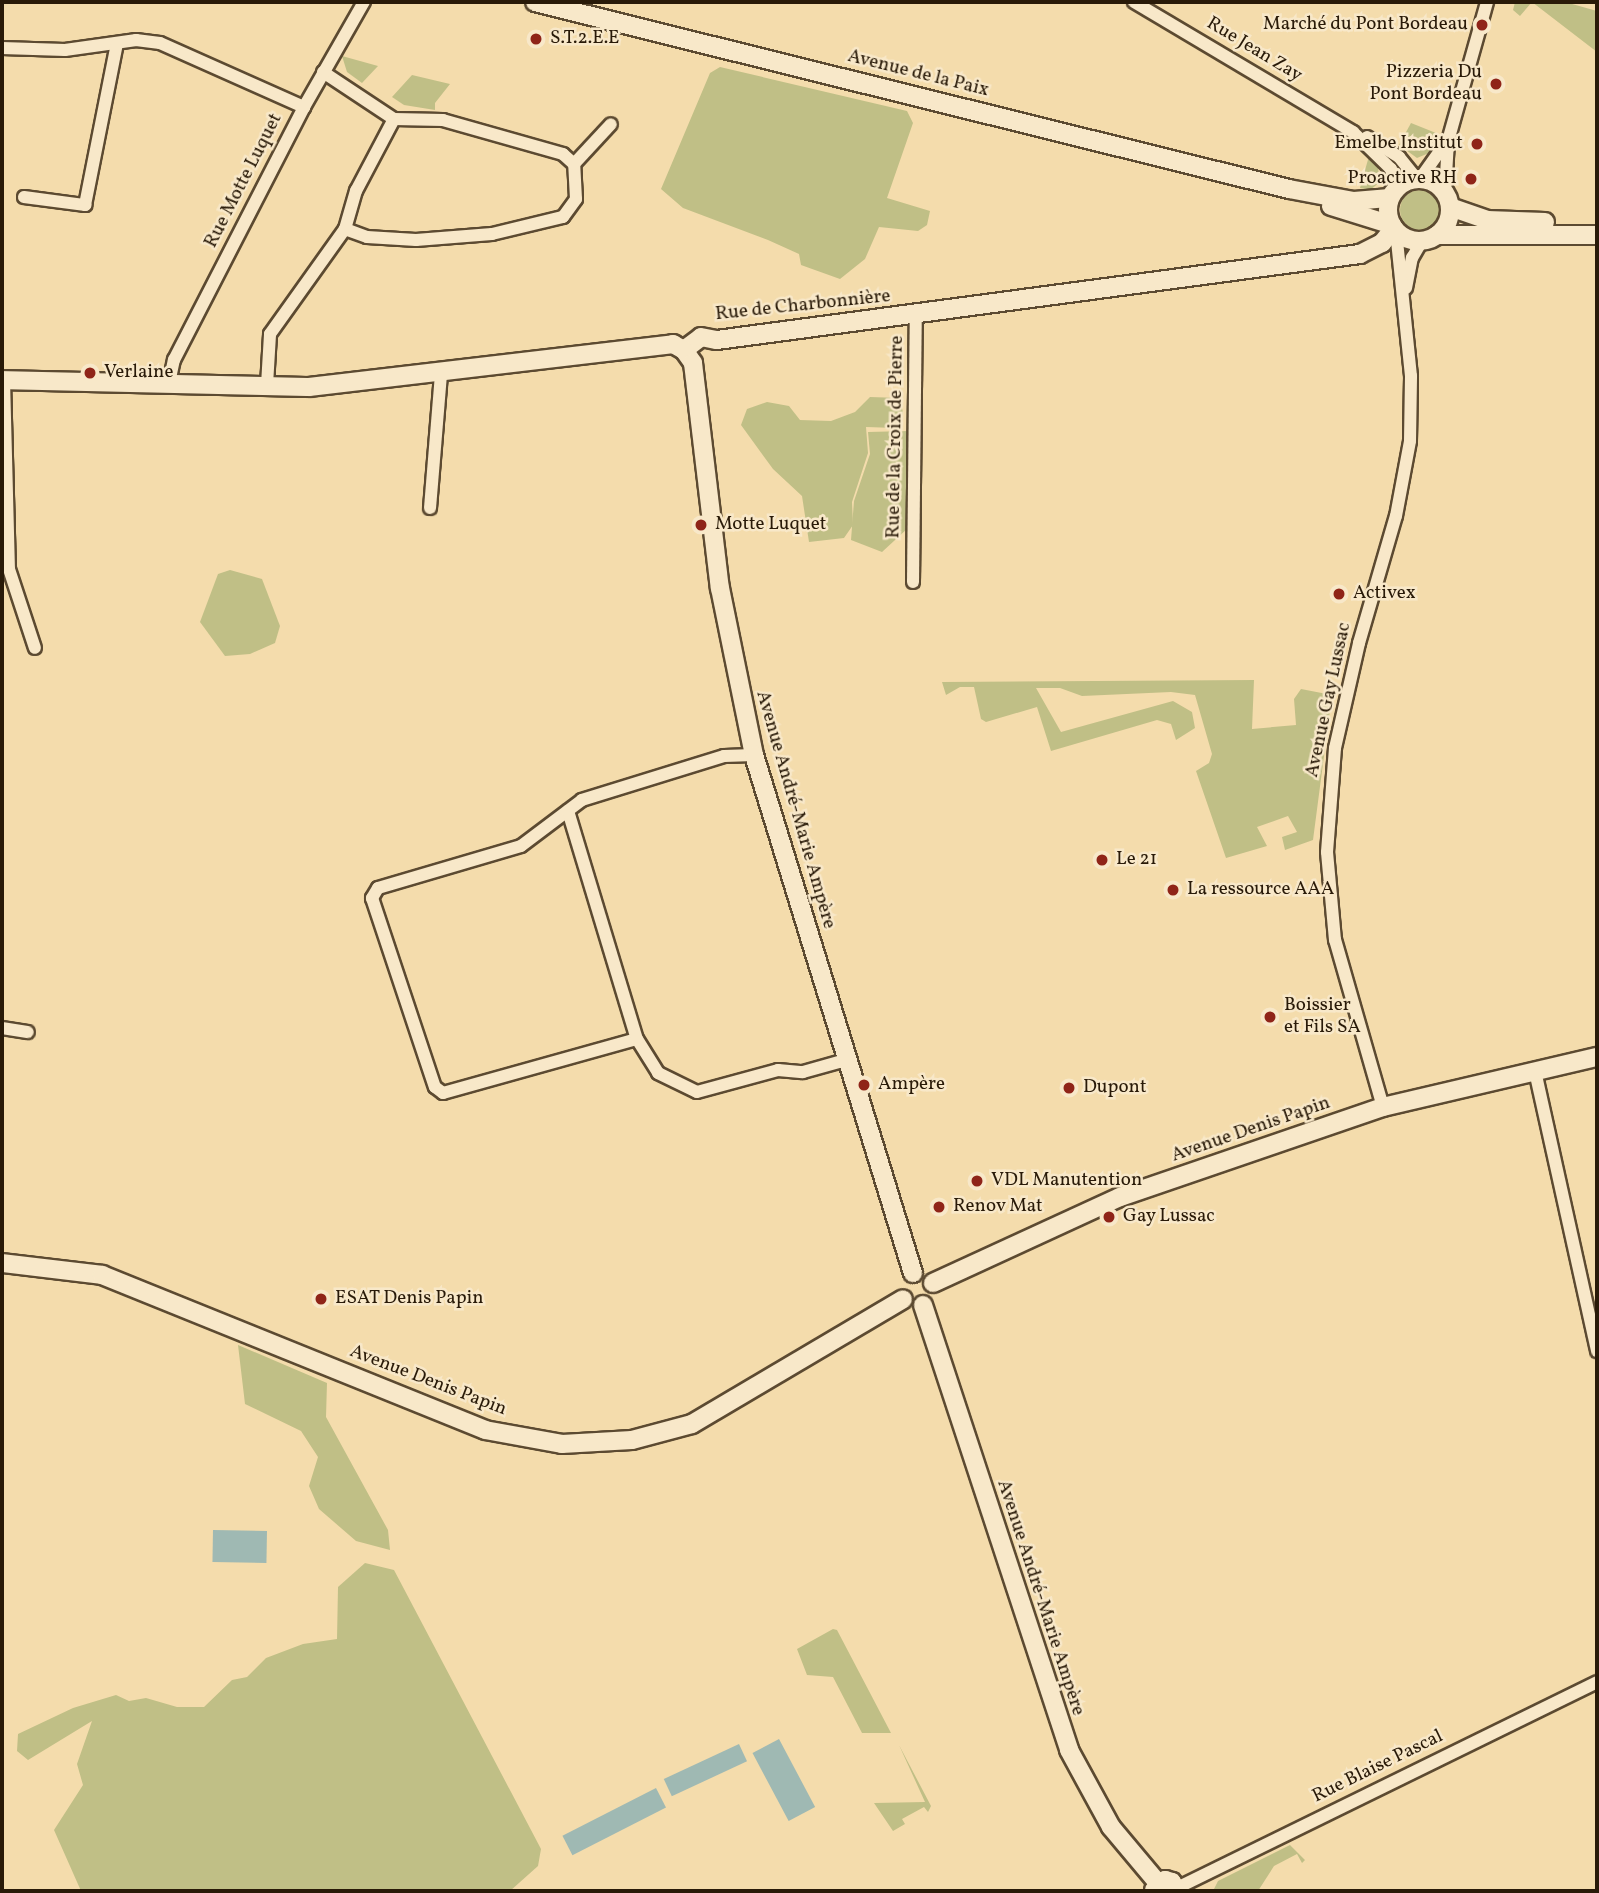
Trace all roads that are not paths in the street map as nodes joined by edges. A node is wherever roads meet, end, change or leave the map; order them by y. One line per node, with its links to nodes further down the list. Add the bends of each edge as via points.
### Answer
1 (364, 2): 7 (street, Rue Motte Luquet)
2 (535, 2): 15 (main road, Avenue de la Paix)
3 (1134, 2): 11 (street, Rue Jean Zay)
4 (1487, 2): 12 (street)
5 (117, 44): 6 (street, via 65,50); 8 (street, via 160,43); 17 (street, via 85,205)
6 (2, 48)
7 (323, 72): 8 (street, Rue Motte Luquet); 9 (street)
8 (304, 107): 30 (street, Rue Motte Luquet, via 174,360)
9 (394, 119): 13 (street, via 443,120 563,154); 21 (street, via 356,191)
10 (611, 124): 13 (street)
11 (1353, 132): 14 (street, Rue Jean Zay, via 1399,157); 16 (street, Rue Jean Zay, via 1391,169)
12 (1448, 141): 14 (street); 18 (street)
13 (574, 164): 21 (street, via 576,199 563,217 552,221 492,234 416,240 367,237)
14 (1418, 179): 16 (main road); 18 (main road)
15 (1289, 189): 16 (main road, Avenue de la Paix, via 1354,201); 20 (main road, Avenue de la Paix)
16 (1393, 194): 20 (main road)
17 (24, 197)
18 (1447, 200): 19 (main road, via 1487,220); 24 (main road, via 1449,218)
19 (1597, 226): 22 (main road, via 1554,226)
20 (1394, 228): 24 (main road); 25 (street, Avenue Gay Lussac); 26 (main road, Rue de Charbonnière, via 1382,243 1360,254)
21 (345, 229): 31 (street, via 271,334)
22 (1528, 233): 23 (main road); 24 (main road)
23 (1597, 235)
24 (1429, 238): 25 (street, Avenue Gay Lussac, via 1412,258)
25 (1405, 299): 43 (street, Avenue Gay Lussac, via 1411,376 1407,468 1359,643 1328,800 1327,861 1335,940)
26 (916, 315): 27 (main road, Rue de Charbonnière, via 717,340 701,337); 33 (street, Rue de la Croix de Pierre, via 907,559)
27 (684, 350): 28 (main road, Rue de Charbonnière, via 673,344); 35 (main road, Avenue André-Marie Ampère, via 693,363 720,588)
28 (442, 373): 31 (main road, Rue de Charbonnière, via 309,387); 32 (street)
29 (3, 380): 30 (main road, Rue de Charbonnière); 34 (street, via 9,569)
30 (169, 383): 31 (main road, Rue de Charbonnière)
31 (267, 385)
32 (430, 508)
33 (913, 582)
34 (35, 648)
35 (754, 755): 36 (street, via 724,756 583,800); 41 (main road, Avenue André-Marie Ampère)
36 (568, 811): 39 (street); 39 (street, via 521,846 379,888 372,898 435,1087 443,1093)
37 (2, 1028): 38 (street)
38 (28, 1032)
39 (637, 1039): 41 (street, via 658,1073 696,1093 778,1070 803,1072)
40 (1597, 1057): 42 (main road, Avenue Denis Papin)
41 (846, 1060): 45 (main road, Avenue André-Marie Ampère)
42 (1535, 1071): 43 (main road, Avenue Denis Papin); 49 (street)
43 (1383, 1107): 46 (main road, Avenue Denis Papin, via 1121,1197)
44 (2, 1263): 47 (main road, Avenue Denis Papin, via 102,1275 485,1430 562,1444 632,1440 692,1424)
45 (914, 1273): 46 (main road); 47 (main road, via 902,1283)
46 (933, 1283): 48 (main road, via 933,1296)
47 (903, 1298): 48 (main road, via 912,1306)
48 (923, 1305): 51 (main road, Avenue André-Marie Ampère, via 1069,1750 1111,1827)
49 (1597, 1351)
50 (1597, 1682): 52 (street, Rue Blaise Pascal)
51 (1156, 1887): 52 (main road, Avenue André-Marie Ampère, via 1169,1880)
52 (1177, 1890)

